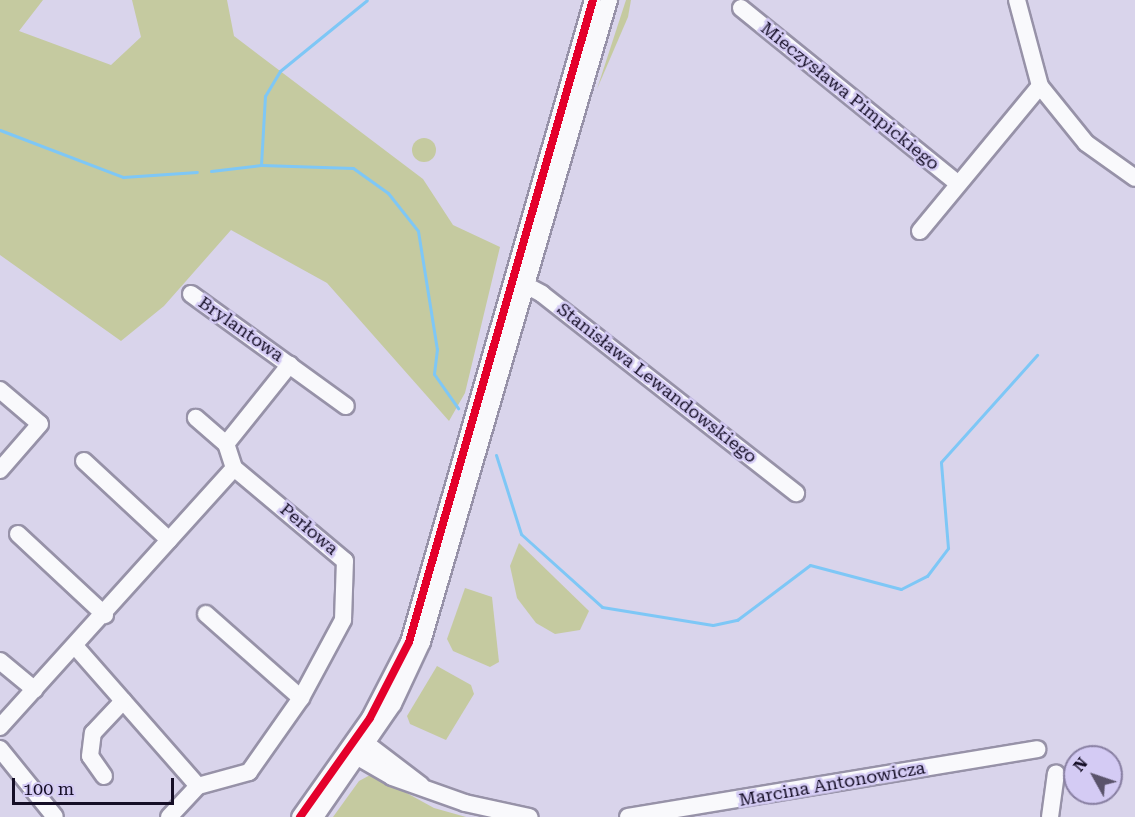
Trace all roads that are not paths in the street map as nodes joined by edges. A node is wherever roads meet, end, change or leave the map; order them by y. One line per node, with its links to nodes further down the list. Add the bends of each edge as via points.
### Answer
1 (593, 0): 9 (street)
2 (609, 0): 9 (street)
3 (1017, 0): 5 (street)
4 (741, 8): 7 (street, Mieczysława Pimpickiego)
5 (1040, 86): 6 (street, via 1086,143); 7 (street)
6 (1135, 178)
7 (958, 184): 8 (street)
8 (921, 232)
9 (521, 282): 19 (street, Stanisława Lewandowskiego); 30 (street, via 409,642)
10 (191, 294): 11 (street, Brylantowa)
11 (290, 364): 13 (street, Brylantowa); 15 (street, Brylantowa)
12 (0, 390): 18 (street, via 40,424)
13 (346, 406)
14 (196, 418): 15 (street)
15 (226, 444): 17 (street)
16 (84, 461): 21 (street)
17 (234, 468): 21 (street); 27 (street, Perłowa, via 345,561 343,620)
18 (0, 470)
19 (796, 493)
20 (18, 534): 23 (street)
21 (169, 540): 23 (street)
22 (206, 614): 27 (street)
23 (105, 615): 24 (street)
24 (75, 646): 26 (street); 28 (street)
25 (0, 661): 26 (street)
26 (34, 690): 29 (street)
27 (301, 698): 35 (street, Perłowa, via 249,772)
28 (123, 701): 34 (street, via 93,733 90,756); 35 (street)
29 (0, 727)
30 (359, 748): 38 (street); 39 (street); 40 (street, via 392,777 465,803)
31 (0, 749): 36 (street)
32 (1037, 749): 41 (street, Marcina Antonowicza)
33 (1056, 773): 42 (street)
34 (104, 777)
35 (198, 786): 37 (street)
36 (55, 817)
37 (169, 817)
38 (300, 817)
39 (315, 817)
40 (530, 817)
41 (635, 817)
42 (1050, 817)

